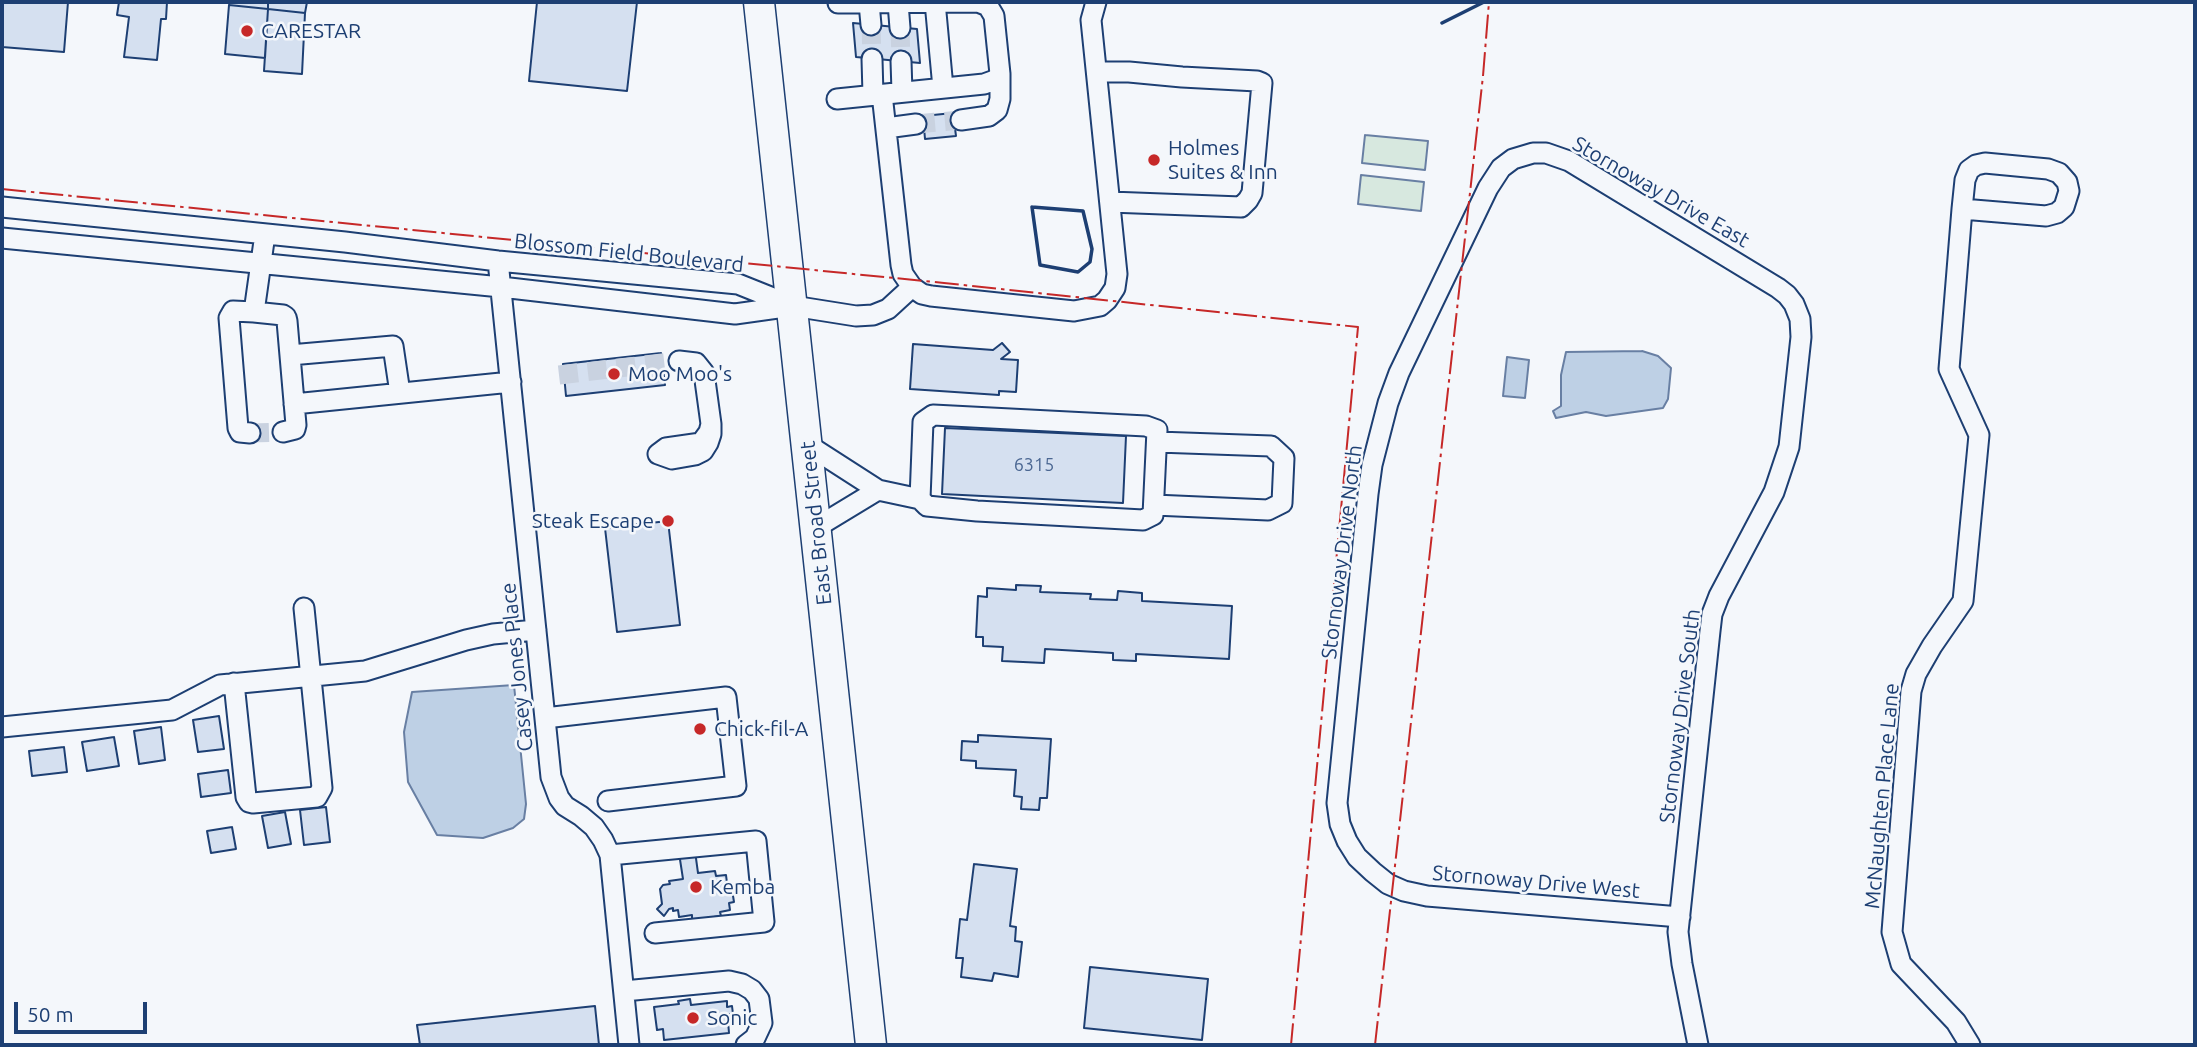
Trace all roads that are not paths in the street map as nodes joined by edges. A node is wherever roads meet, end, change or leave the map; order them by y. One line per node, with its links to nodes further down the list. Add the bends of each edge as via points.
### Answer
1 (759, 2): 31 (highway, East Broad Street)
2 (934, 2): 6 (street); 12 (street, via 988,6 994,16); 13 (street)
3 (1096, 2): 11 (street, via 1091,20)
4 (838, 3): 5 (street)
5 (869, 3): 6 (street); 7 (street)
6 (898, 3): 8 (street)
7 (870, 25)
8 (900, 28)
9 (872, 59): 15 (street)
10 (901, 61): 14 (street)
11 (1097, 72): 21 (street); 21 (street, via 1262,83 1252,193 1241,207)
12 (1000, 74): 13 (street, via 984,84); 17 (street, via 997,110 989,116)
13 (943, 88): 14 (street)
14 (902, 92): 15 (street)
15 (878, 94): 16 (street); 19 (street)
16 (836, 99)
17 (961, 120)
18 (916, 124): 19 (street)
19 (887, 128): 29 (street, via 901,265)
20 (1488, 188): 30 (street, Stornoway Drive East, via 1513,159 1546,153 1569,161); 55 (street, Stornoway Drive North, via 1399,373 1372,465 1338,803 1340,824)
21 (1110, 202): 29 (street, via 1118,274 1115,288 1100,306 1073,311 944,298)
22 (2, 207): 24 (street, Blossom Field Boulevard)
23 (1962, 209): 23 (street, McNaughten Place Lane, via 1969,170 1984,163 2048,169 2059,173 2069,191 2064,208 2046,216); 63 (street, McNaughten Place Lane, via 1949,369 1979,435 1963,601 1932,646 1911,691 1892,932 1901,964 1956,1022)
24 (265, 234): 26 (street, Blossom Field Boulevard); 27 (street)
25 (2, 238): 27 (street)
26 (498, 261): 28 (street, Casey Jones Place); 31 (street, Blossom Field Boulevard, via 738,284)
27 (261, 263): 28 (street); 32 (street)
28 (501, 287): 31 (street, via 735,314); 35 (street, Casey Jones Place)
29 (912, 287): 31 (street, via 888,309 873,315)
30 (1778, 288): 56 (street, Stornoway Drive South, via 1794,304 1800,319 1789,447 1774,492 1712,614)
31 (793, 306): 41 (highway, East Broad Street)
32 (254, 312): 33 (street, via 286,317); 39 (street, via 233,311 229,318 238,428)
33 (290, 355): 36 (street, via 393,346); 37 (street)
34 (679, 361): 42 (street, via 696,363 704,373 711,434 695,455 672,458)
35 (511, 382): 36 (street); 48 (street, Casey Jones Place)
36 (400, 393): 37 (street)
37 (295, 404): 38 (street, via 295,429)
38 (282, 432)
39 (250, 433)
40 (1157, 442): 44 (street, via 1157,430 1146,426 933,415 923,422); 45 (street); 45 (street, via 1271,446 1284,458 1284,469 1282,503 1268,510)
41 (808, 445): 43 (street); 46 (highway, East Broad Street)
42 (658, 454)
43 (878, 490): 44 (street); 46 (street)
44 (920, 499): 45 (street, via 927,506 977,511 1143,520 1153,514)
45 (1154, 505)
46 (817, 527): 61 (highway, East Broad Street)
47 (304, 608): 49 (street)
48 (536, 629): 49 (street, via 466,640 365,671); 51 (street, Casey Jones Place)
49 (310, 677): 50 (street); 50 (street, via 321,792 317,797 253,803 246,797)
50 (234, 684): 52 (street, via 212,688 172,710)
51 (545, 718): 53 (street, via 726,697 736,786); 54 (street, Casey Jones Place, via 551,777 559,798 594,827)
52 (2, 727)
53 (608, 801)
54 (610, 855): 57 (street, via 756,841 764,922); 58 (street, Casey Jones Place)
55 (1357, 857): 56 (street, Stornoway Drive West, via 1388,884 1427,896)
56 (1680, 917): 62 (street, Stornoway Drive South, via 1682,964)
57 (654, 933)
58 (624, 991): 59 (street, Casey Jones Place); 60 (street, via 729,981 742,984 759,999 762,1023)
59 (629, 1045)
60 (746, 1045)
61 (871, 1045)
62 (1698, 1045)
63 (1970, 1045)

